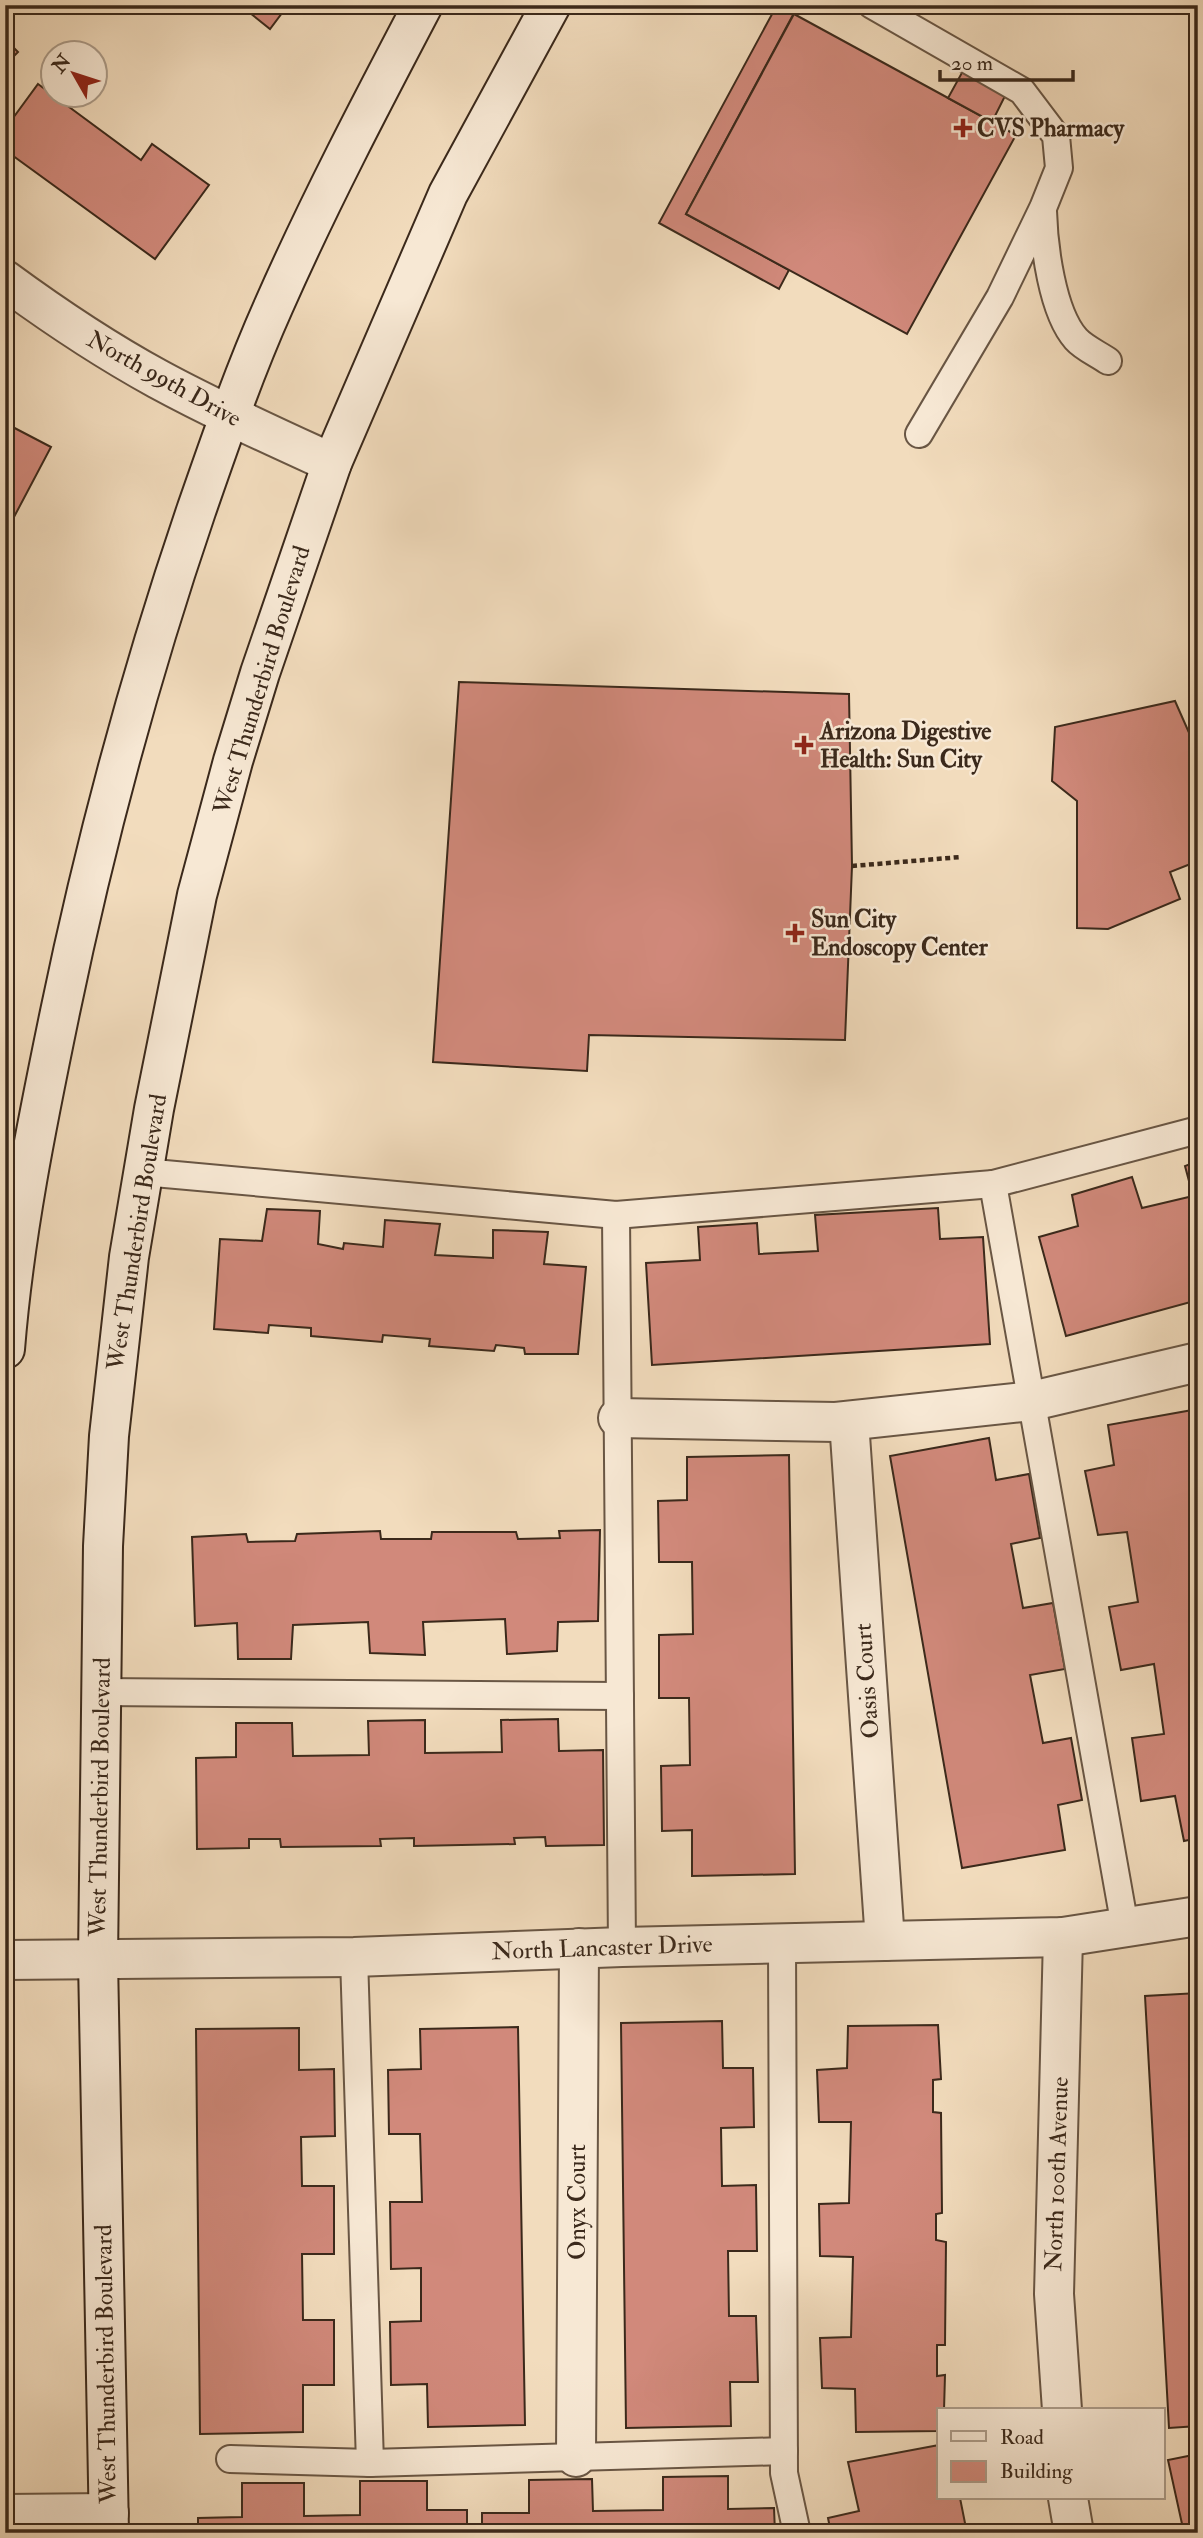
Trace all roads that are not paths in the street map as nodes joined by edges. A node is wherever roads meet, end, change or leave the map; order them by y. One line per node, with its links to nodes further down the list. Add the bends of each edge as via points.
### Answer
1 (423, 5): 7 (street, via 285,281)
2 (551, 5): 9 (street, West Thunderbird Boulevard, via 449,194)
3 (872, 5): 4 (lane, via 1022,91 1056,136 1059,168)
4 (1044, 208): 6 (lane, via 1046,260 1068,328 1078,341); 8 (lane, via 1000,297)
5 (5, 280): 7 (street, North 99th Drive, via 70,327)
6 (1108, 361)
7 (229, 415): 9 (street, North 99th Drive); 14 (street, via 165,601 74,946 43,1095 9,1296)
8 (919, 433)
9 (332, 463): 11 (street, West Thunderbird Boulevard, via 260,673 197,895)
10 (1198, 1130): 12 (lane)
11 (143, 1172): 13 (lane); 19 (street, West Thunderbird Boulevard, via 108,1436)
12 (993, 1184): 13 (lane); 16 (lane)
13 (616, 1215): 17 (lane)
14 (5, 1349)
15 (1198, 1362): 16 (street)
16 (1032, 1401): 18 (street); 22 (lane)
17 (618, 1418): 18 (street); 20 (lane)
18 (849, 1421): 24 (street, Oasis Court)
19 (101, 1692): 20 (lane); 29 (street, West Thunderbird Boulevard)
20 (620, 1696): 26 (lane)
21 (1198, 1916): 22 (street, North Lancaster Drive)
22 (1125, 1927): 23 (street, North Lancaster Drive)
23 (1063, 1937): 24 (street, North Lancaster Drive); 31 (street, North 100th Avenue, via 1054,2294)
24 (885, 1941): 25 (street, North Lancaster Drive)
25 (782, 1943): 26 (street, North Lancaster Drive); 32 (lane)
26 (622, 1947): 27 (street, North Lancaster Drive)
27 (579, 1948): 28 (street, North Lancaster Drive); 33 (street, Onyx Court)
28 (354, 1957): 29 (street, North Lancaster Drive); 35 (lane)
29 (98, 1960): 30 (street, North Lancaster Drive); 38 (street, West Thunderbird Boulevard)
30 (5, 1961)
31 (1062, 2408)
32 (784, 2451): 33 (lane); 39 (lane)
33 (576, 2457): 35 (lane)
34 (230, 2459): 35 (lane)
35 (370, 2463)
36 (1069, 2500): 40 (street)
37 (5, 2514): 38 (street)
38 (109, 2523)
39 (797, 2533)
40 (1074, 2533)

